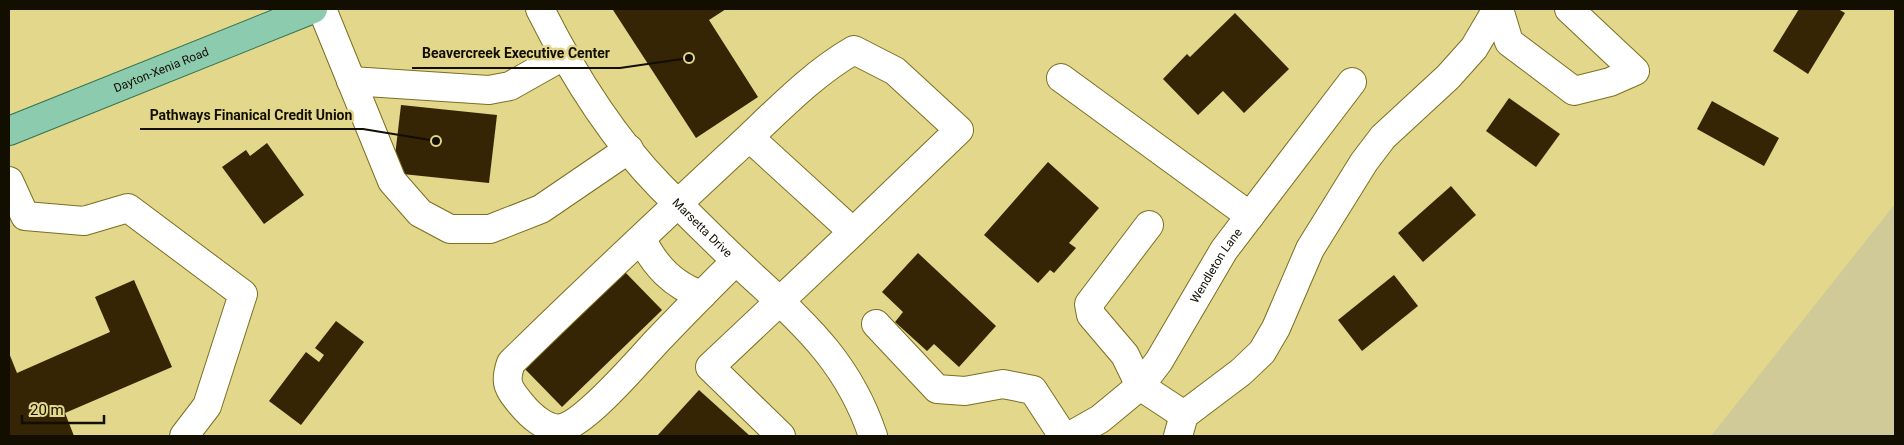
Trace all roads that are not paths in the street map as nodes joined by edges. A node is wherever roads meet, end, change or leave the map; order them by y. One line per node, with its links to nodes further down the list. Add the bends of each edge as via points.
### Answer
1 (313, 9): 10 (main road, Dayton-Xenia Road)
2 (322, 9): 8 (street)
3 (540, 9): 6 (street, Marsetta Drive)
4 (1498, 9): 5 (street, via 1509,42 1574,92 1636,72); 24 (street, via 1474,48 1448,77 1383,137 1364,162 1310,249 1276,328 1262,352)
5 (1569, 9)
6 (565, 55): 8 (street, via 510,86 489,90); 12 (street, Marsetta Drive, via 588,95)
7 (1062, 78): 15 (street)
8 (351, 81): 12 (street, via 392,181 420,213 450,229 490,229 541,209)
9 (1352, 82): 15 (street, Wendleton Lane)
10 (9, 131)
11 (750, 138): 14 (street); 17 (street); 17 (street, via 828,65 854,50 895,71 959,130)
12 (629, 149): 14 (street, Marsetta Drive)
13 (9, 181): 25 (street, via 25,216 84,221 128,208 243,294 207,406)
14 (678, 204): 18 (street); 19 (street, Marsetta Drive)
15 (1250, 216): 23 (street, Wendleton Lane, via 1224,250 1160,361)
16 (1149, 225): 23 (street, via 1089,304 1091,314 1125,355)
17 (854, 232): 21 (street)
18 (642, 239): 20 (street, via 666,274 686,290); 20 (street, via 511,363 506,378 524,408 540,422 552,428 564,428 608,392)
19 (736, 261): 20 (street); 21 (street, Marsetta Drive)
20 (702, 295)
21 (780, 302): 26 (street, via 710,367); 27 (street, Marsetta Drive, via 832,356 852,388)
22 (876, 324): 28 (street, via 937,388 965,391 1003,384 1033,390)
23 (1140, 386): 24 (street); 29 (street, Wendleton Lane, via 1100,419)
24 (1181, 426)
25 (188, 435)
26 (781, 436)
27 (873, 436)
28 (1063, 436)
29 (1070, 436)

